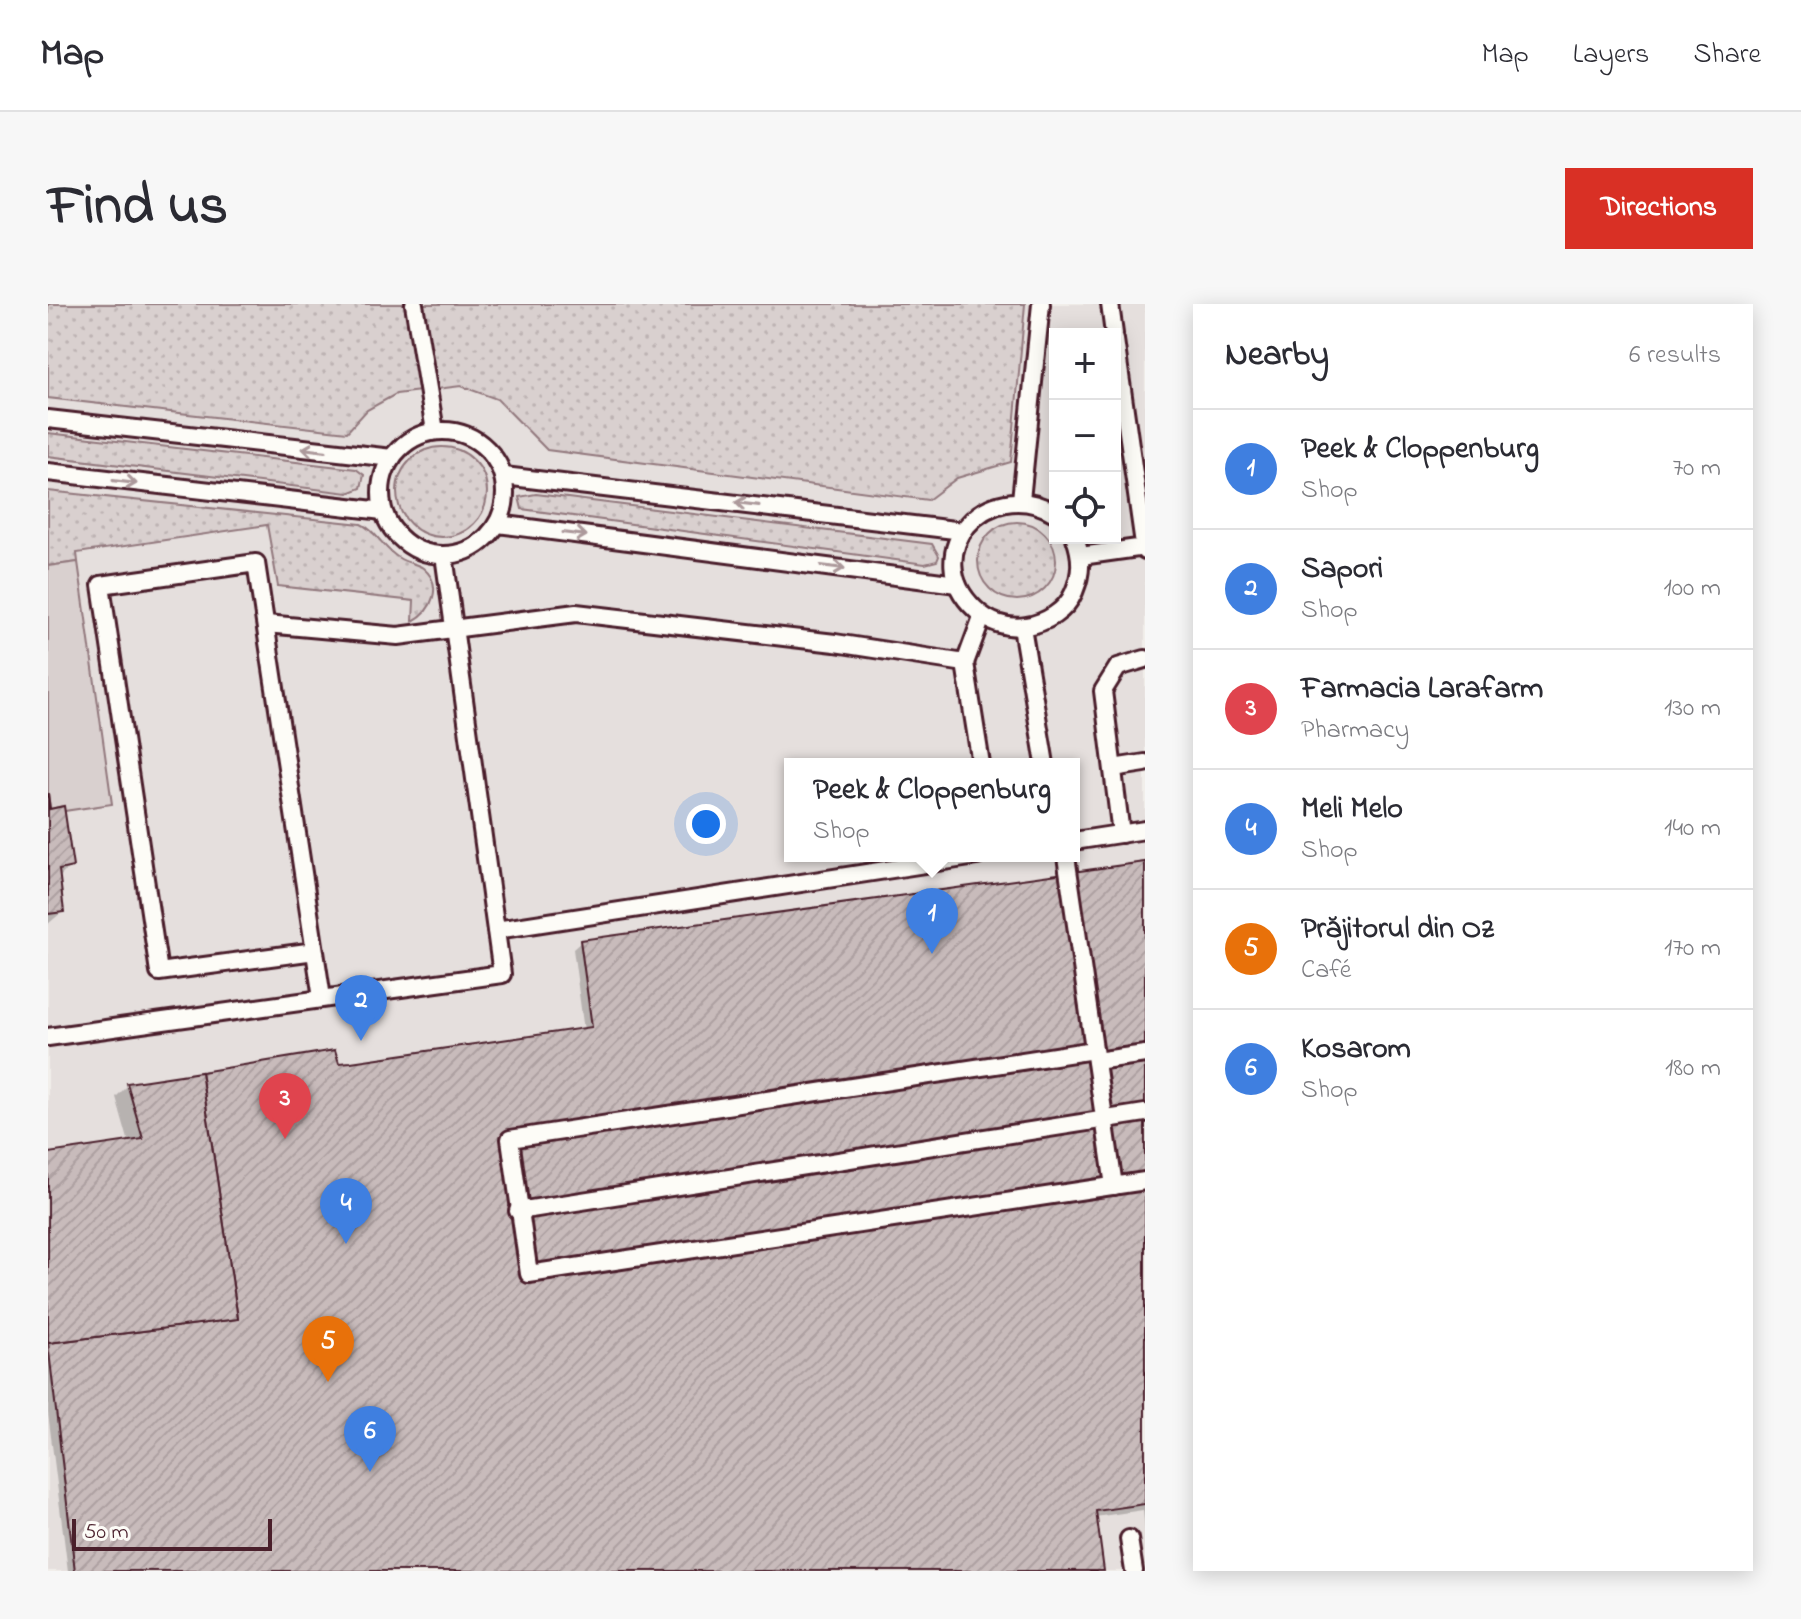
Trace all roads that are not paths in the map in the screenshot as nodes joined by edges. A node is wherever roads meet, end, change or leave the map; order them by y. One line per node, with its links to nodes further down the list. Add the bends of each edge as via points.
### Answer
1 (414, 304): 7 (lane)
2 (1041, 304): 11 (lane)
3 (1110, 304): 4 (lane)
4 (1113, 328)
5 (1121, 382): 17 (lane)
6 (48, 419): 8 (lane, one-way to 6)
7 (435, 431): 8 (lane, via 410,440); 10 (lane, via 478,441)
8 (392, 458): 13 (lane, via 382,482)
9 (48, 472): 13 (lane, one-way to 13)
10 (504, 476): 14 (lane, via 506,493); 15 (lane, one-way to 10)
11 (1021, 500): 12 (lane); 15 (lane, via 988,508)
12 (1049, 510)
13 (383, 511): 18 (lane, via 406,543)
14 (498, 524): 18 (lane, via 476,546); 20 (lane, one-way to 20)
15 (963, 531): 20 (lane, via 956,548)
16 (1077, 544): 19 (lane)
17 (1145, 548): 19 (lane)
18 (444, 555): 24 (lane)
19 (1081, 556): 23 (lane, via 1080,577 1066,604 1042,622)
20 (957, 584): 21 (lane)
21 (982, 617): 23 (lane); 26 (lane)
22 (266, 624): 24 (lane, via 398,636); 37 (lane); 37 (lane, via 256,563 101,585 159,972)
23 (1022, 627): 28 (lane)
24 (454, 629): 26 (lane, via 576,613); 36 (lane)
25 (1145, 659): 30 (lane, via 1118,667 1103,691)
26 (965, 663): 27 (lane)
27 (980, 758)
28 (1044, 758)
29 (1145, 763): 30 (lane)
30 (1113, 768): 32 (lane)
31 (1145, 830): 32 (lane)
32 (1121, 834): 33 (lane)
33 (1080, 840)
34 (938, 862): 36 (lane)
35 (1067, 862): 41 (lane)
36 (496, 930): 38 (lane, via 502,974)
37 (315, 951): 38 (lane)
38 (322, 998): 39 (lane)
39 (48, 1037)
40 (1145, 1054): 41 (lane)
41 (1095, 1055): 43 (lane); 46 (lane, via 510,1139)
42 (1145, 1113): 43 (lane)
43 (1103, 1120): 45 (lane); 46 (lane)
44 (1145, 1181): 45 (lane)
45 (1114, 1186): 46 (lane, via 529,1274)
46 (518, 1211)
47 (1129, 1539): 48 (lane)
48 (1134, 1571)

